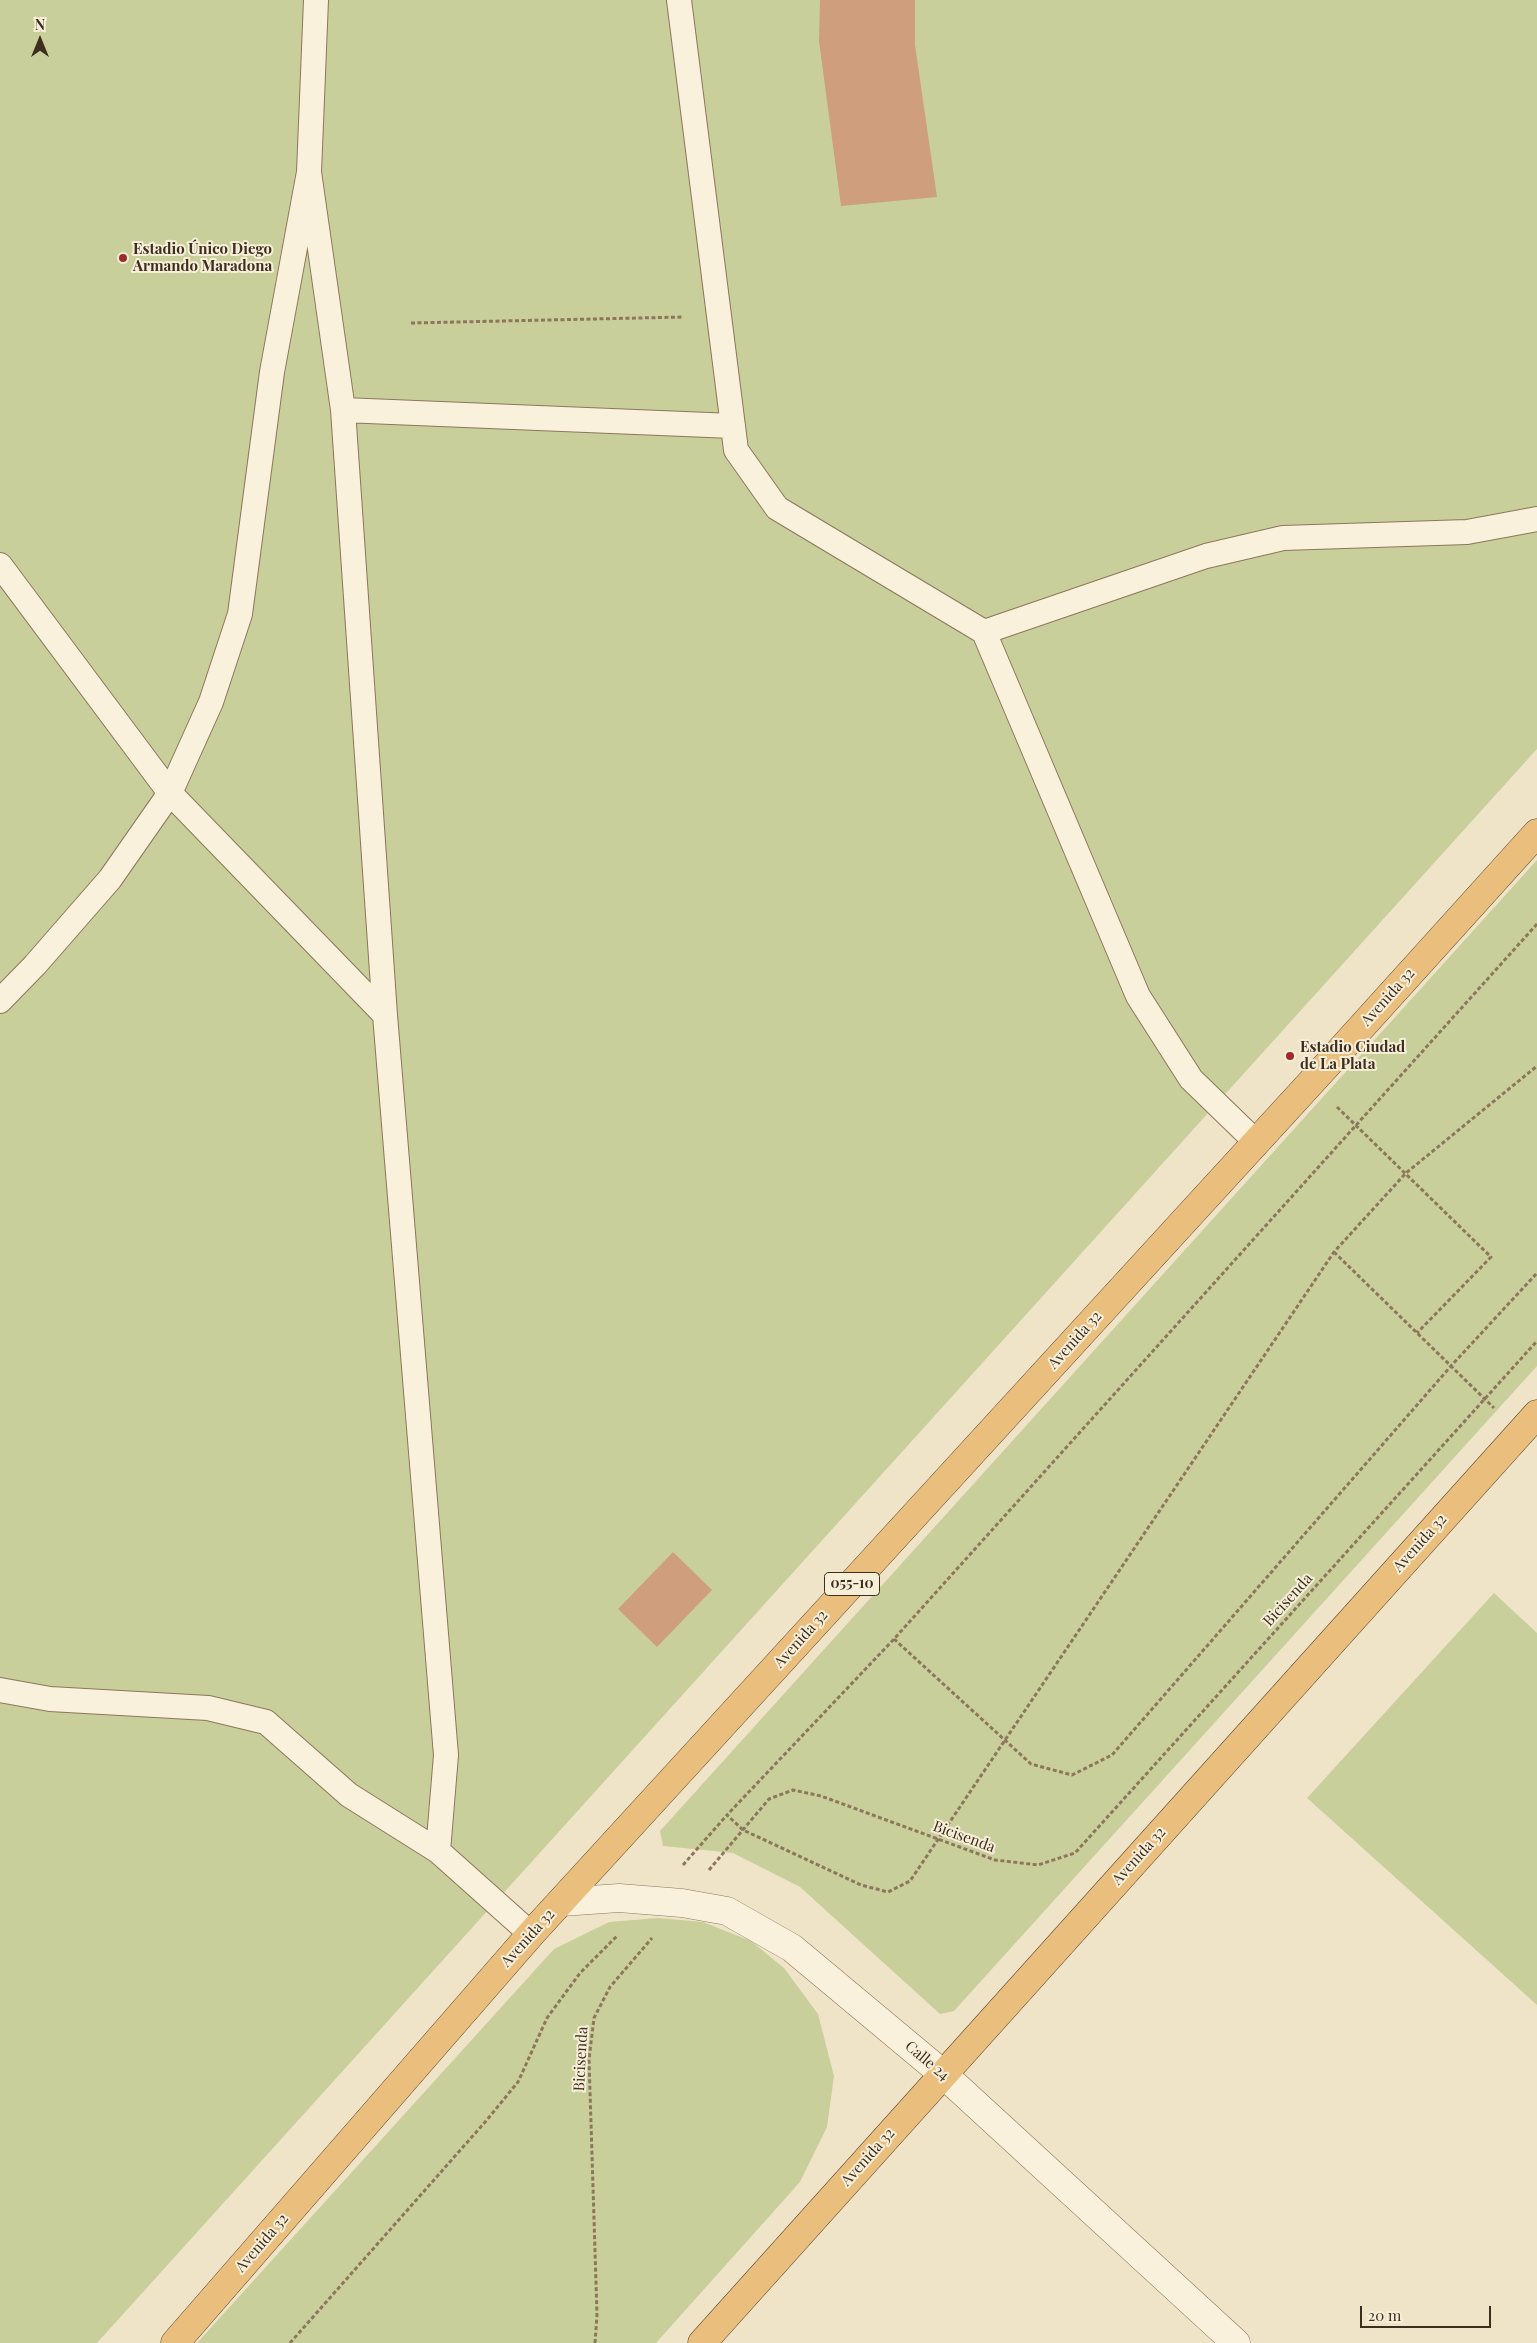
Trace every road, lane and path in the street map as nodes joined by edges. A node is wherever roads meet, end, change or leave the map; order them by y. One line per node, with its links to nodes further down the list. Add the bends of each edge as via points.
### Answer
1 (316, 0): 3 (lane)
2 (679, 0): 4 (lane)
3 (309, 172): 6 (lane); 11 (lane, via 272,372 240,614 211,702)
4 (719, 316): 5 (path); 7 (lane)
5 (411, 323)
6 (343, 410): 7 (lane); 15 (lane)
7 (733, 426): 10 (lane, via 736,450 777,508)
8 (1537, 519): 10 (lane, via 1467,532 1283,538 1206,556)
9 (0, 565): 11 (lane)
10 (984, 632): 19 (lane, via 1138,996 1191,1079)
11 (170, 793): 14 (lane, via 110,879); 15 (lane)
12 (1537, 833): 17 (highway, Avenida 32 / 055-10)
13 (1537, 924): 18 (path)
14 (0, 1001)
15 (385, 1015): 34 (lane, via 446,1755)
16 (1537, 1066): 20 (path)
17 (1311, 1082): 18 (path); 19 (highway, Avenida 32 / 055-10)
18 (1355, 1124): 20 (path); 28 (path)
19 (1256, 1142): 36 (highway, Avenida 32 / 055-10)
20 (1406, 1173): 21 (path); 23 (path, via 1491,1257)
21 (1334, 1252): 23 (path); 30 (path)
22 (1537, 1273): 25 (path)
23 (1416, 1333): 25 (path)
24 (1537, 1341): 26 (path, Bicisenda)
25 (1451, 1366): 26 (path); 30 (path, via 1112,1755 1072,1776 1031,1764)
26 (1485, 1399): 27 (path); 33 (path, Bicisenda, via 1075,1853 1038,1865 995,1860)
27 (1528, 1423): 39 (highway, Avenida 32)
28 (894, 1639): 30 (path); 31 (path)
29 (0, 1690): 34 (lane, via 50,1698 208,1708 266,1722 350,1795)
30 (1006, 1742): 33 (path)
31 (727, 1815): 32 (path); 35 (path)
32 (743, 1830): 33 (path, Bicisenda, via 769,1799 793,1790 821,1796); 33 (path, via 861,1885 888,1892 910,1881); 37 (path, Bicisenda)
33 (937, 1839)
34 (438, 1851): 38 (lane)
35 (652, 1900): 36 (street, Calle 24, via 619,1898); 37 (street, Calle 24); 41 (path, via 580,1974 552,2010 518,2082)
36 (561, 1902): 38 (highway, Avenida 32 / 055-10)
37 (682, 1903): 39 (street, Calle 24, via 727,1911 792,1948); 42 (path, Bicisenda, via 610,1987 594,2018 589,2059 597,2315)
38 (531, 1934): 40 (highway, Avenida 32 / 055-10)
39 (943, 2074): 43 (highway, Avenida 32); 44 (street, Calle 24)
40 (175, 2343)
41 (290, 2343)
42 (595, 2343)
43 (702, 2343)
44 (1236, 2343)

